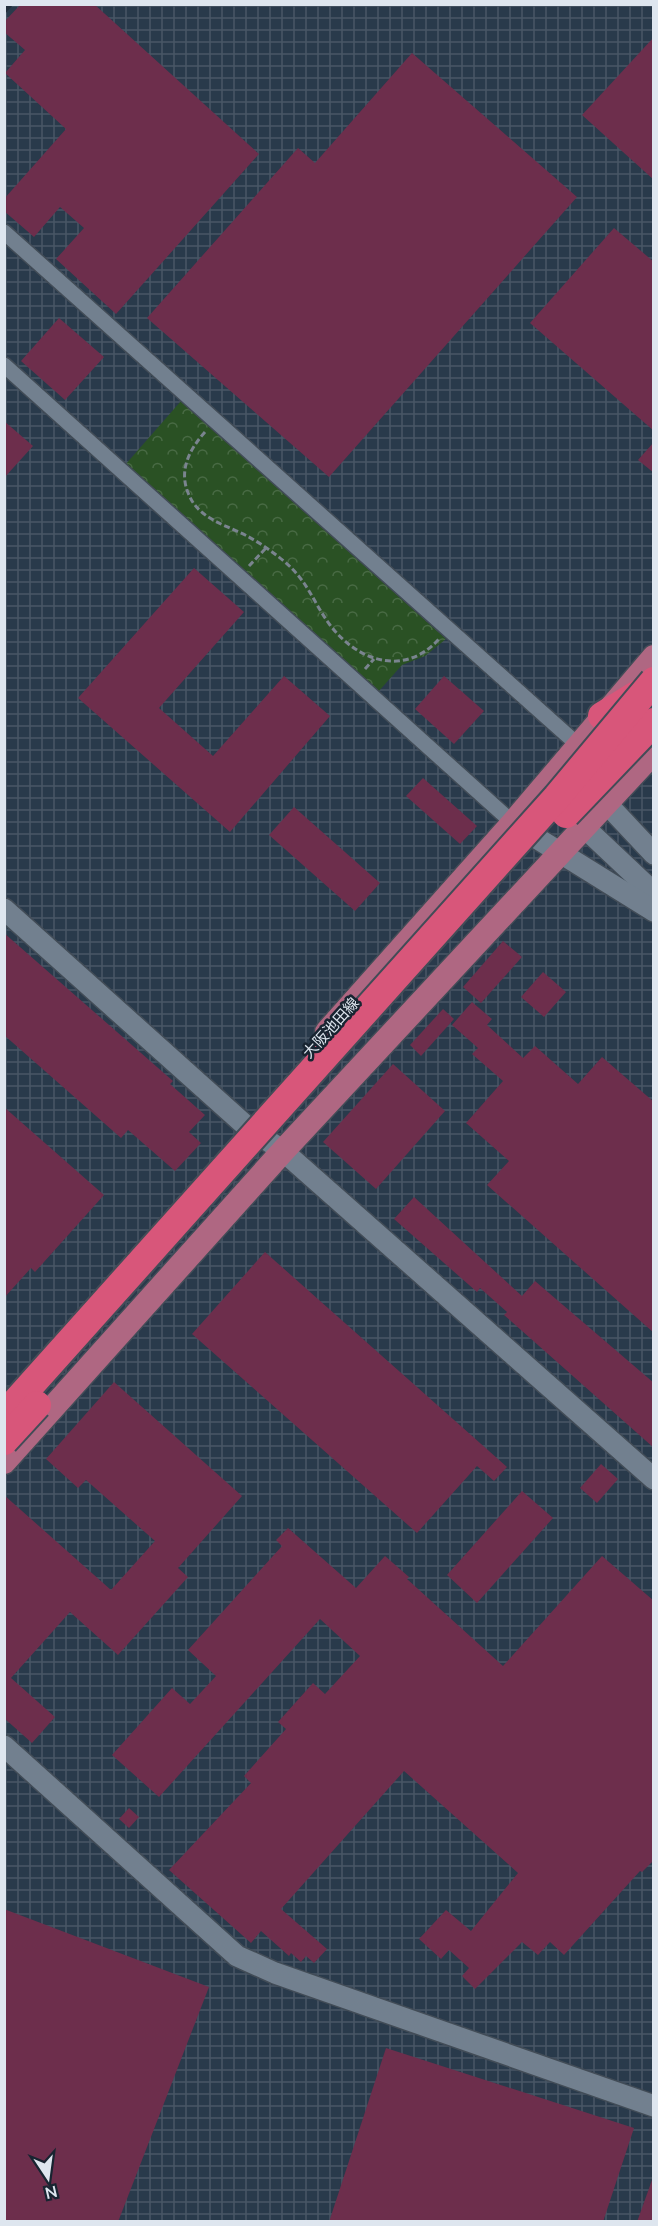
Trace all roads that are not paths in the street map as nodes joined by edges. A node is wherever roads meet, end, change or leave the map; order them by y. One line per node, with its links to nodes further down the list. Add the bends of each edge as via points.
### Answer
1 (4, 232): 7 (street)
2 (4, 365): 10 (street)
3 (654, 657): 5 (main road, 大阪池田線)
4 (654, 683): 5 (highway); 20 (highway, bridge, via 557,797)
5 (602, 716): 7 (main road, 大阪池田線)
6 (654, 722): 21 (highway, bridge, via 574,805)
7 (577, 744): 9 (street); 10 (main road, 大阪池田線); 11 (street, via 568,767 567,788 574,811)
8 (654, 752): 9 (main road)
9 (607, 804): 11 (main road); 13 (street)
10 (513, 823): 12 (street); 17 (main road, 大阪池田線)
11 (585, 828): 12 (main road); 14 (street)
12 (561, 853): 16 (street); 18 (main road)
13 (654, 854)
14 (654, 893)
15 (4, 909): 17 (street)
16 (654, 911)
17 (245, 1125): 18 (street); 19 (main road, 大阪池田線)
18 (283, 1151): 22 (main road); 23 (street)
19 (4, 1395)
20 (4, 1415)
21 (4, 1441)
22 (4, 1462)
23 (654, 1479)
24 (4, 1746): 25 (street, via 237,1956 275,1973)
25 (654, 2106)

